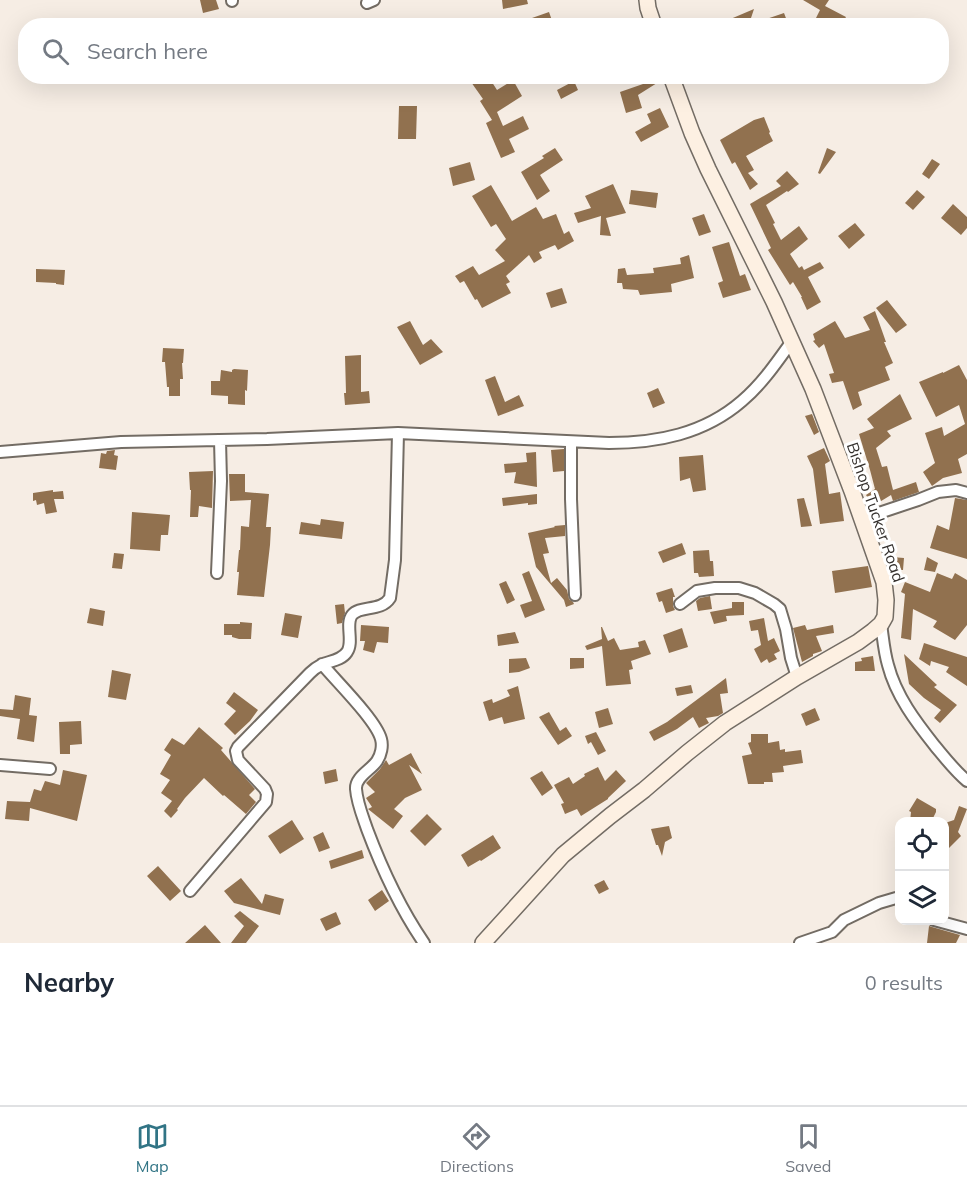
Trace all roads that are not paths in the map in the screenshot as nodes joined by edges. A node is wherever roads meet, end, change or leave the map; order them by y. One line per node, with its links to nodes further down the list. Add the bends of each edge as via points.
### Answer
1 (647, 0): 2 (main road)
2 (651, 18)
3 (674, 84): 4 (main road, Bishop Tucker Road, via 708,169)
4 (792, 341): 7 (street, via 742,402 699,428 656,441); 10 (main road, Bishop Tucker Road)
5 (398, 433): 6 (street); 7 (street); 15 (street, via 390,598 387,603 352,615 348,651)
6 (220, 440): 8 (street, via 121,442); 11 (street)
7 (571, 442): 12 (street)
8 (0, 452)
9 (967, 493): 10 (street, via 938,492)
10 (861, 519): 14 (main road, Bishop Tucker Road, via 884,582 886,609)
11 (218, 573)
12 (575, 595)
13 (681, 604): 16 (street, via 697,591 738,588 774,604 780,609)
14 (881, 624): 16 (main road, via 858,642); 19 (street, via 897,690 916,722)
15 (322, 664): 20 (street, via 238,747 238,760 265,789 266,802); 24 (street, via 373,723 381,739 378,760 359,779 356,791 399,903)
16 (797, 676): 25 (main road, via 724,723 563,855)
17 (0, 765): 18 (street)
18 (50, 769)
19 (967, 781)
20 (190, 891)
21 (895, 898): 26 (street, via 844,920 832,932)
22 (949, 925): 23 (street)
23 (967, 929)
24 (424, 943)
25 (483, 943)
26 (800, 943)

